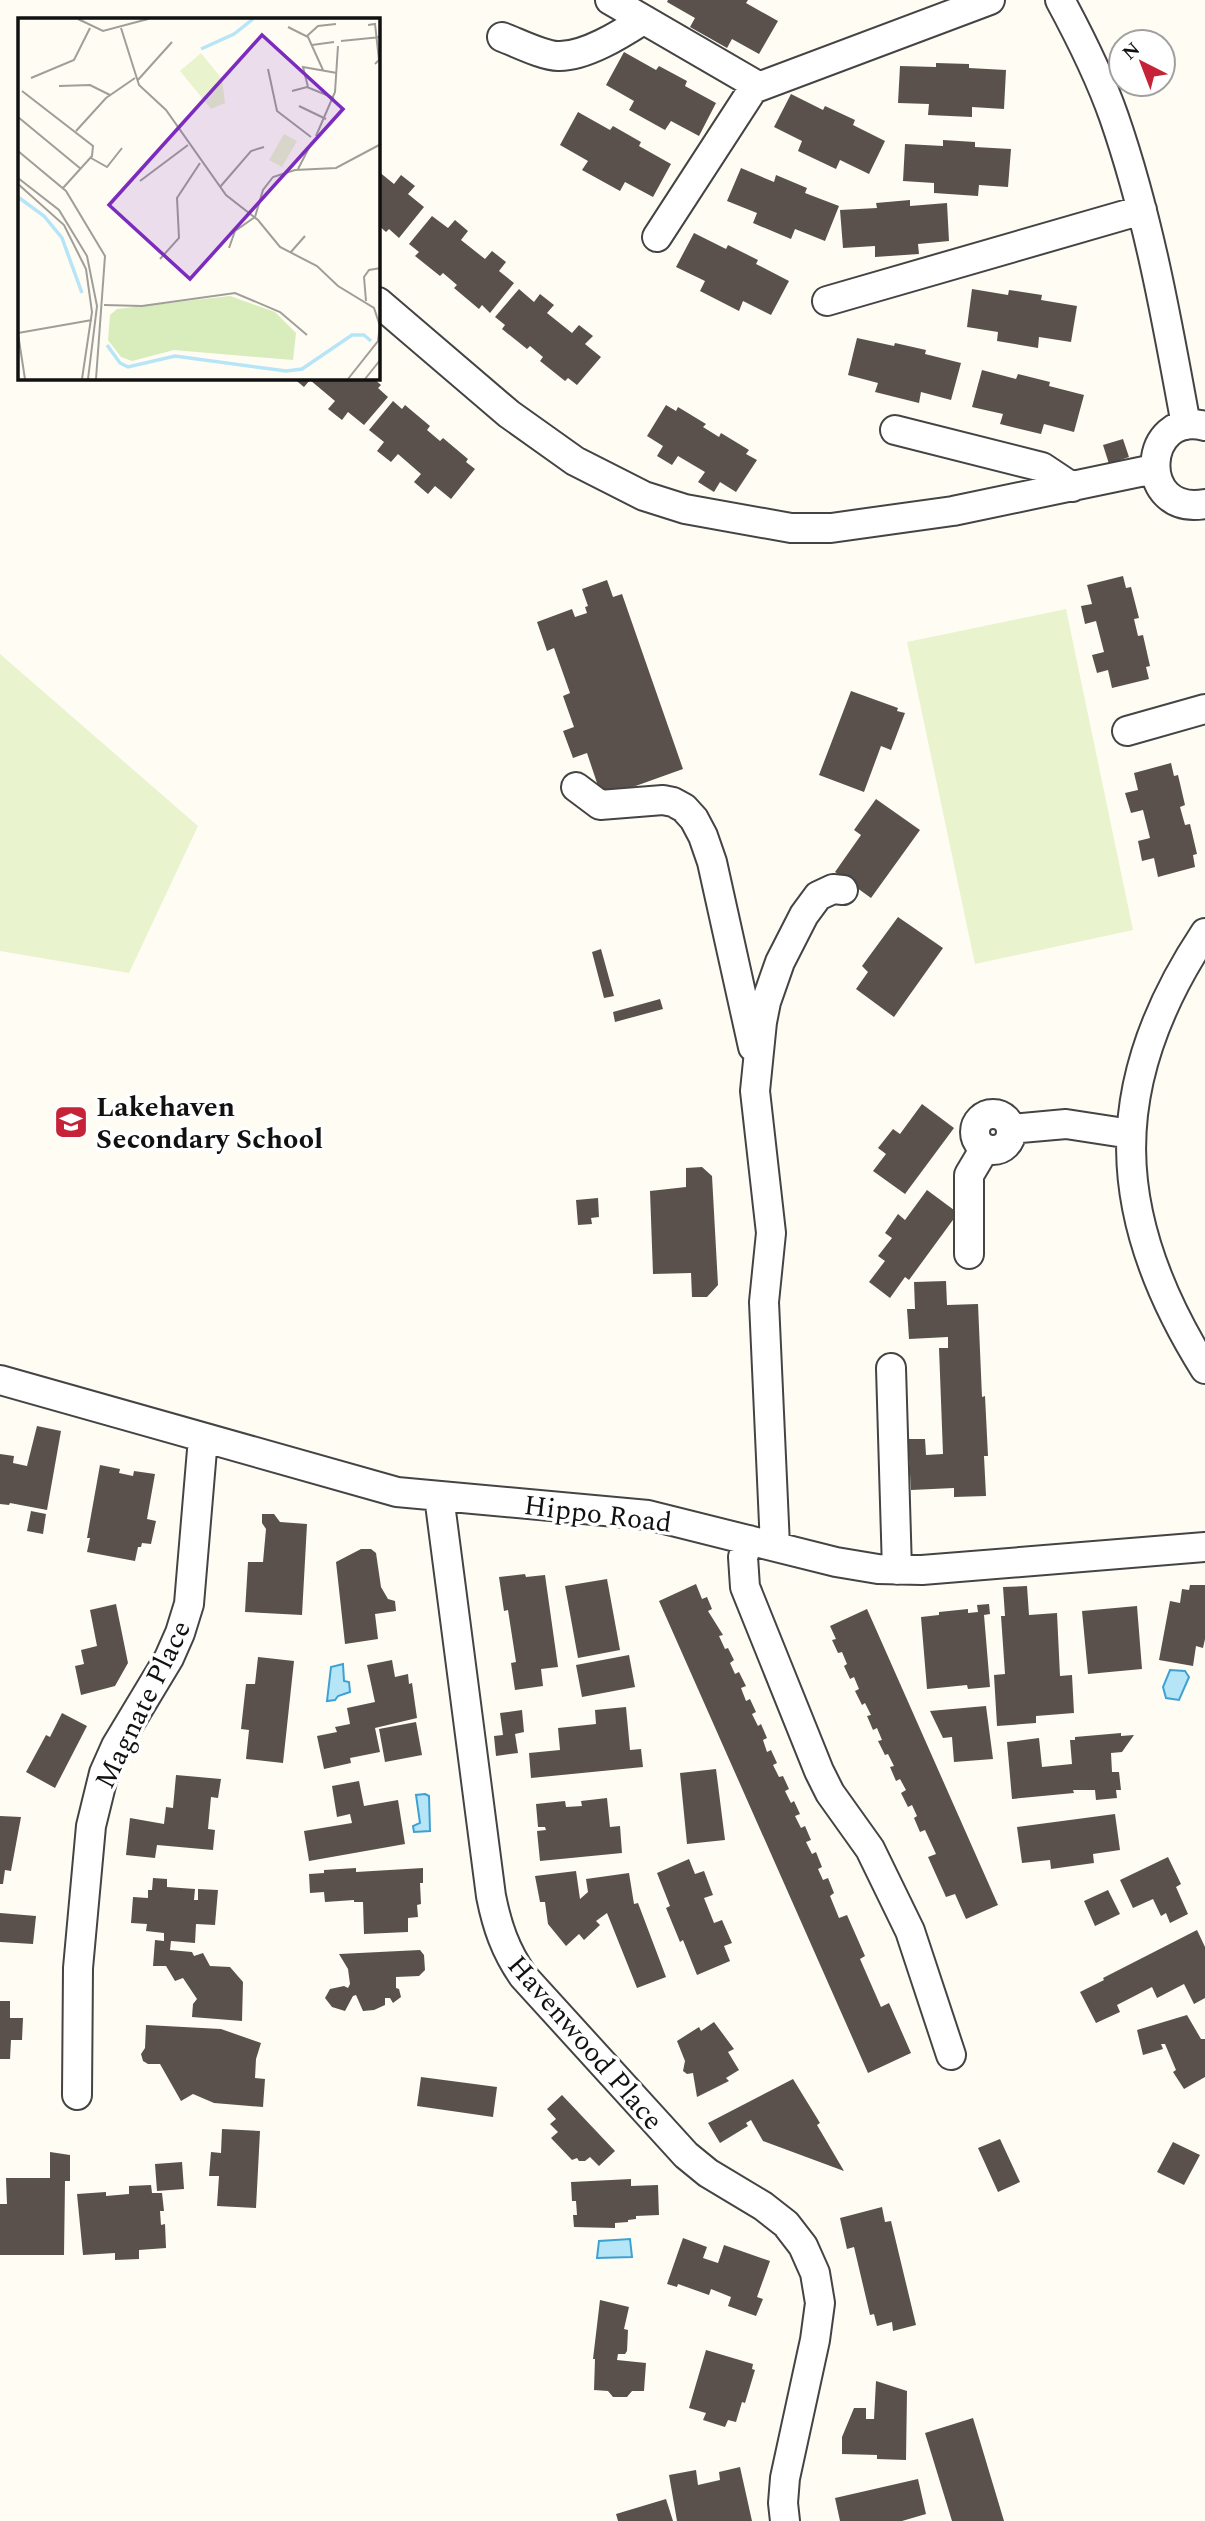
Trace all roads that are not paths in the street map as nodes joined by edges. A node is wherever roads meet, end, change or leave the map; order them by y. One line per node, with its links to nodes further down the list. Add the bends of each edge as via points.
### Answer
1 (610, 0): 4 (street)
2 (990, 0): 6 (street)
3 (1060, 0): 7 (street, via 1113,115)
4 (643, 20): 5 (street, via 616,37 556,57); 6 (street)
5 (502, 37)
6 (758, 86): 8 (street, via 748,94)
7 (1142, 209): 9 (street); 11 (street)
8 (657, 237)
9 (827, 301)
10 (380, 304): 14 (street, via 509,414 575,461 644,496 685,509 791,528 831,528 953,511)
11 (1196, 426): 13 (street, via 1175,429 1159,446)
12 (895, 430): 14 (street, via 1042,467)
13 (1154, 469): 14 (street); 15 (street, via 1158,482 1176,501)
14 (1072, 487)
15 (1204, 508)
16 (1205, 709): 17 (street)
17 (1127, 731)
18 (576, 787): 21 (street, via 600,805 663,800 684,808 694,819 712,862)
19 (843, 890): 21 (street, via 833,889 811,903 780,962 764,1012)
20 (1205, 933): 22 (street, via 1186,961 1155,1027 1139,1078)
21 (757, 1066): 29 (street, via 756,1111 771,1233 764,1302)
22 (1131, 1134): 23 (street, via 1066,1124 1011,1129 999,1115 986,1116 975,1132 985,1148 969,1175); 25 (street, via 1134,1198 1149,1256 1173,1313)
23 (969, 1254)
24 (891, 1368): 31 (street)
25 (1205, 1369)
26 (0, 1380): 27 (street, Hippo Road)
27 (203, 1438): 28 (street, Hippo Road, via 397,1492); 33 (street, Magnate Place, via 189,1604 169,1658 104,1773 91,1826 78,1968)
28 (439, 1496): 29 (street, Hippo Road, via 648,1515); 34 (street, Havenwood Place, via 491,1896 496,1926 508,1953 523,1976 669,2139 708,2173 786,2224 816,2273 820,2303 785,2478)
29 (762, 1543): 31 (street, Hippo Road, via 836,1562); 32 (street, via 743,1557 745,1587 819,1771 870,1849 910,1931)
30 (1205, 1547): 31 (street, Hippo Road)
31 (897, 1570)
32 (951, 2056)
33 (77, 2095)
34 (785, 2521)

